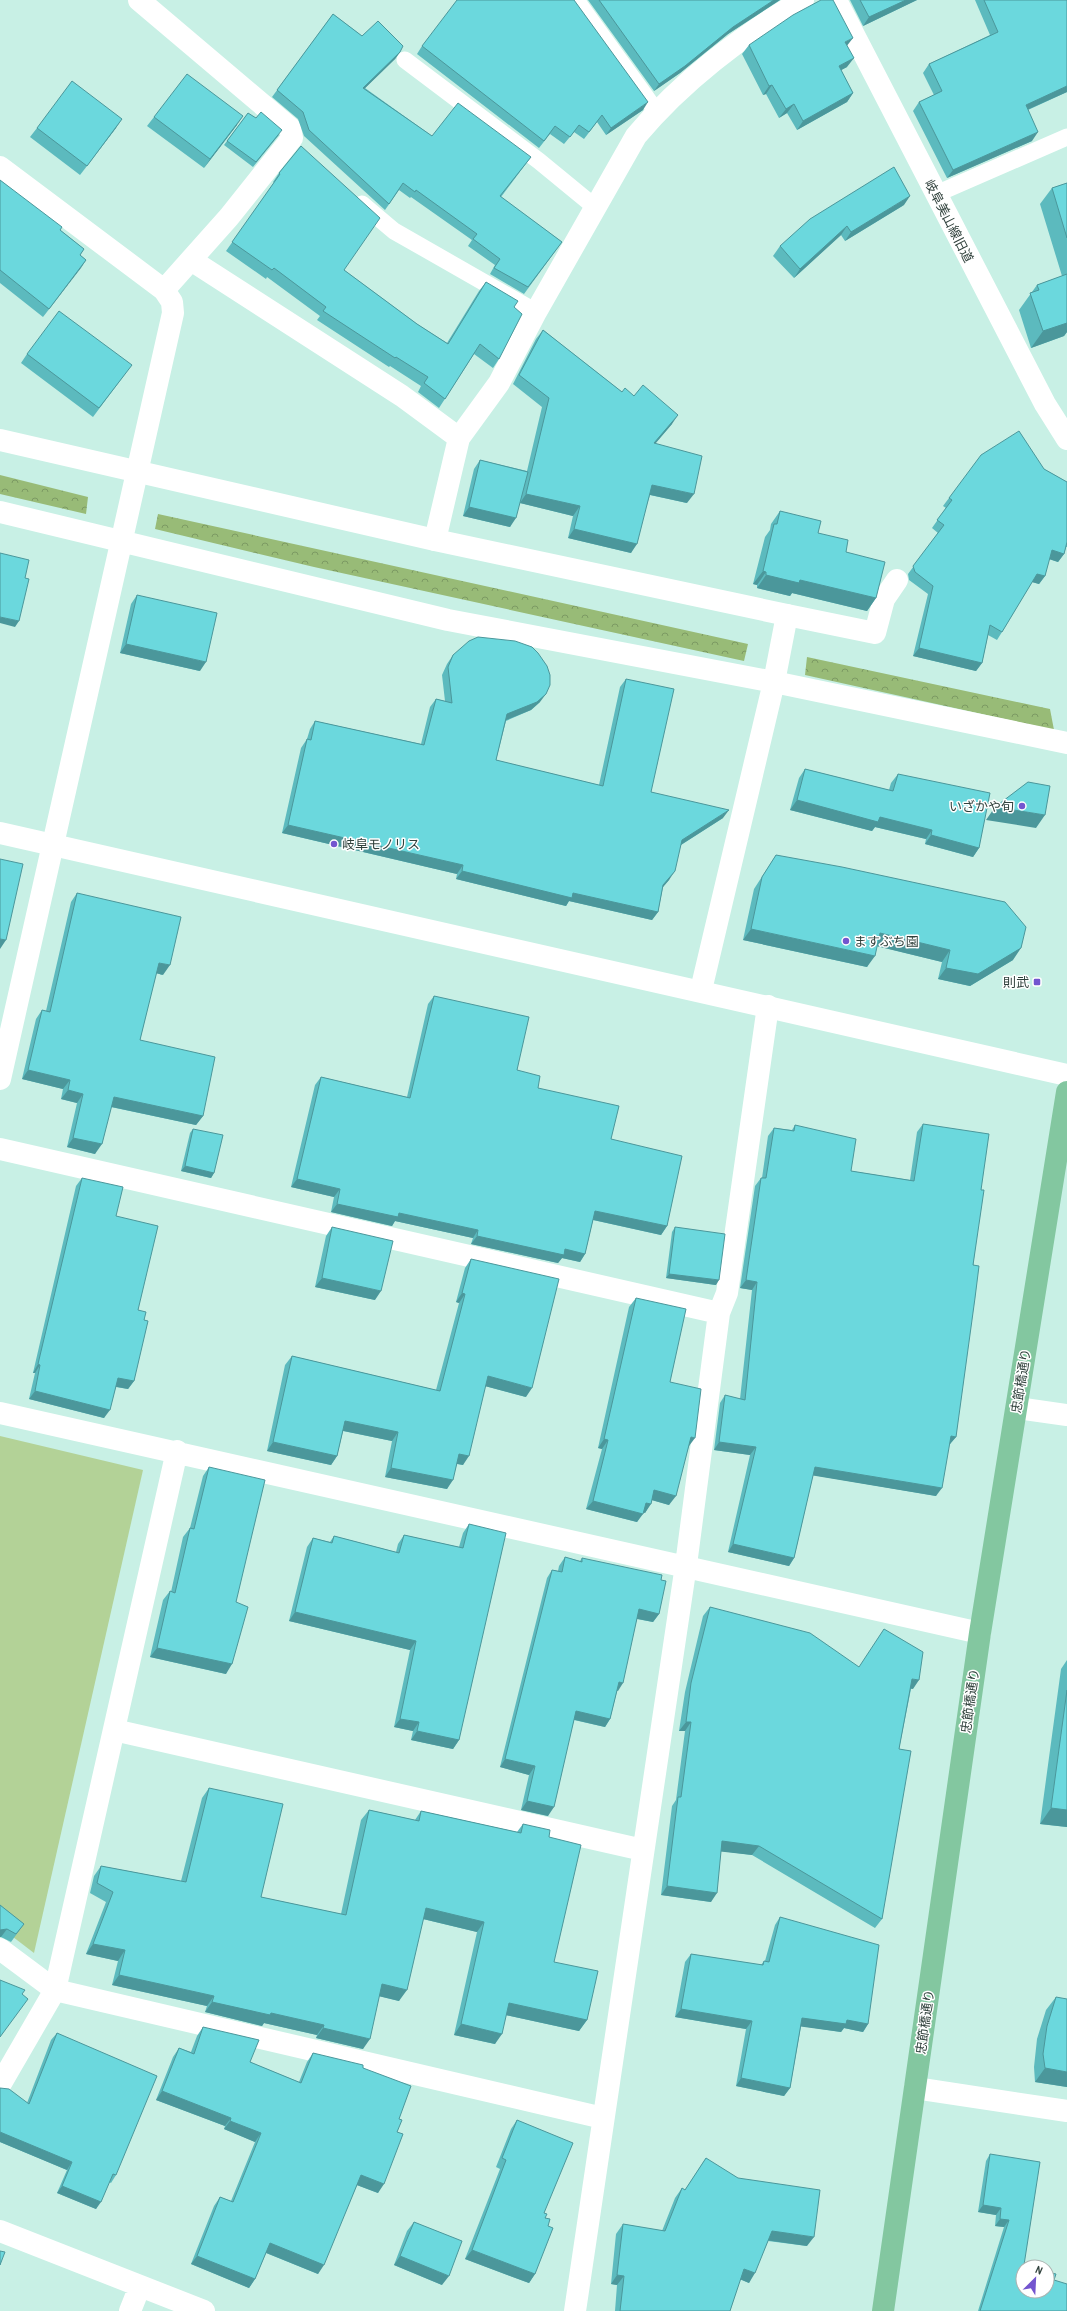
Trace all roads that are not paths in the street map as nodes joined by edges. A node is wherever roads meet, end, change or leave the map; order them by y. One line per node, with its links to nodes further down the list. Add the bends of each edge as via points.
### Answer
1 (139, 0): 12 (street, via 290,128 298,143)
2 (576, 0): 6 (lane)
3 (803, 0): 6 (street, via 723,53)
4 (836, 0): 9 (street, 岐阜美山線旧道)
5 (405, 60): 11 (lane, via 539,161)
6 (656, 111): 11 (street, via 636,136)
7 (1067, 137): 9 (lane)
8 (0, 167): 13 (street)
9 (936, 194): 16 (street, 岐阜美山線旧道, via 1045,404)
10 (352, 195): 14 (lane, via 394,231)
11 (595, 207): 14 (street)
12 (191, 260): 13 (street); 15 (street, via 402,396)
13 (164, 290): 18 (street, via 172,302 173,313)
14 (536, 312): 15 (street, via 499,383)
15 (459, 438): 20 (street)
16 (1067, 439)
17 (0, 440): 18 (street)
18 (135, 471): 20 (street); 21 (street)
19 (0, 512): 21 (street)
20 (434, 540): 23 (street)
21 (120, 541): 24 (street, via 448,620); 27 (street)
22 (897, 580): 23 (street, via 884,599 875,633)
23 (787, 615): 24 (street)
24 (774, 682): 25 (street); 28 (street)
25 (1067, 743)
26 (0, 833): 27 (street)
27 (54, 845): 28 (street); 31 (street)
28 (701, 990): 29 (street)
29 (768, 1006): 30 (street); 34 (street, via 727,1293)
30 (1067, 1075)
31 (0, 1079)
32 (1067, 1092): 35 (main road, 忠節橋通り)
33 (0, 1149): 34 (street)
34 (719, 1312): 39 (street)
35 (1017, 1408): 37 (street); 40 (main road, 忠節橋通り)
36 (0, 1413): 38 (street)
37 (1067, 1415)
38 (177, 1451): 39 (street); 41 (street)
39 (686, 1565): 40 (street); 42 (street)
40 (980, 1633): 46 (main road, 忠節橋通り)
41 (114, 1730): 42 (street); 44 (street)
42 (644, 1850): 48 (street)
43 (0, 1949): 44 (street)
44 (55, 1990): 45 (street); 48 (street)
45 (0, 2085)
46 (915, 2088): 47 (street); 54 (main road, 忠節橋通り)
47 (1067, 2111)
48 (603, 2118): 53 (street)
49 (0, 2232): 50 (street)
50 (140, 2286): 51 (street); 52 (street)
51 (130, 2311)
52 (204, 2311)
53 (575, 2311)
54 (883, 2311)

